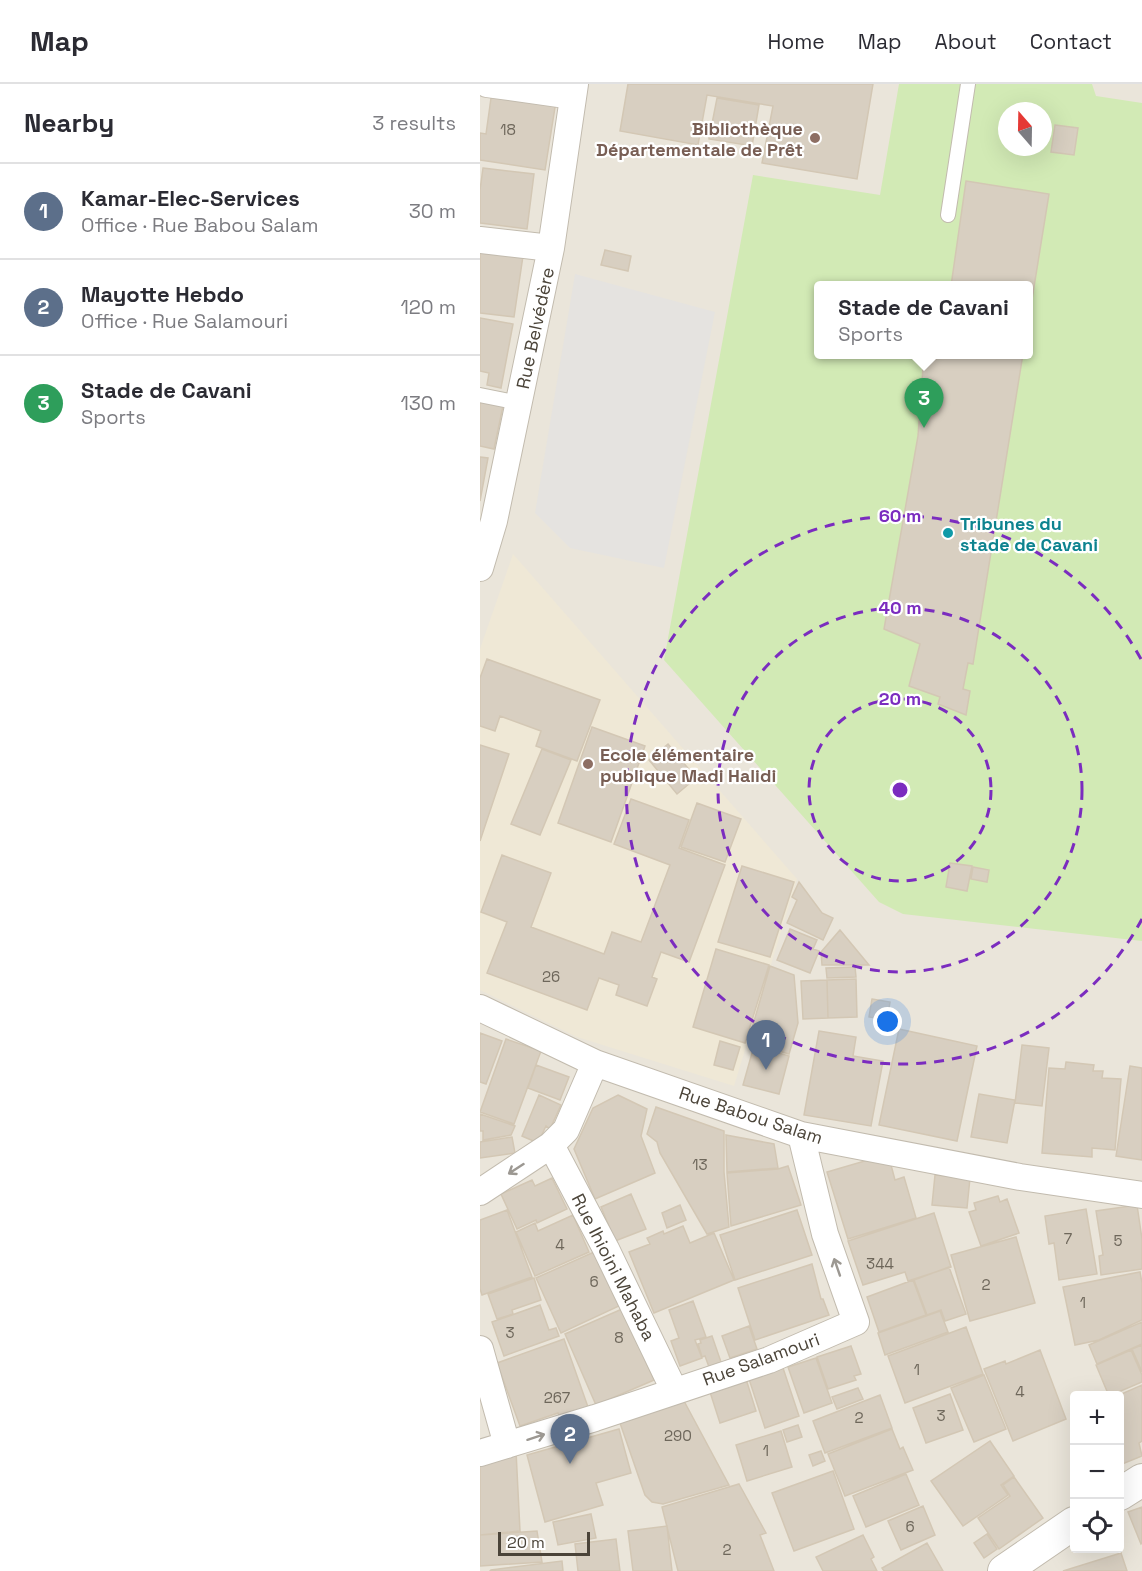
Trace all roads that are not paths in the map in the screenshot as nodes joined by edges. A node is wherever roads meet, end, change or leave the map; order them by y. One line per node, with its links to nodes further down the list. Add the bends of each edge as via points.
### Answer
1 (487, 84): 3 (street)
2 (968, 84): 4 (lane)
3 (574, 90): 6 (street, Rue Belvédère)
4 (948, 215)
5 (480, 240): 6 (street)
6 (551, 248): 8 (street, Rue Belvédère)
7 (480, 395): 8 (lane)
8 (519, 403): 9 (street, Rue Belvédère)
9 (485, 530): 10 (street, Rue Belvédère)
10 (480, 568)
11 (480, 1008): 12 (street, Rue Babou Salam)
12 (595, 1063): 13 (street, Rue Babou Salam); 14 (street, via 566,1130)
13 (801, 1135): 16 (street, Rue Babou Salam, via 1020,1177); 18 (street, Rue Salamouri, one-way to 13, via 769,1360 856,1322 825,1234)
14 (551, 1145): 15 (street, one-way to 15); 18 (street, Rue Ihioini Mahaba)
15 (480, 1192)
16 (1142, 1195)
17 (480, 1349): 19 (street)
18 (674, 1390): 19 (street, Rue Salamouri, one-way to 18)
19 (507, 1445): 20 (street, Rue Salamouri)
20 (480, 1452)
21 (1142, 1480): 22 (street)
22 (1124, 1491)
23 (1070, 1526): 24 (street)
24 (1004, 1571)

